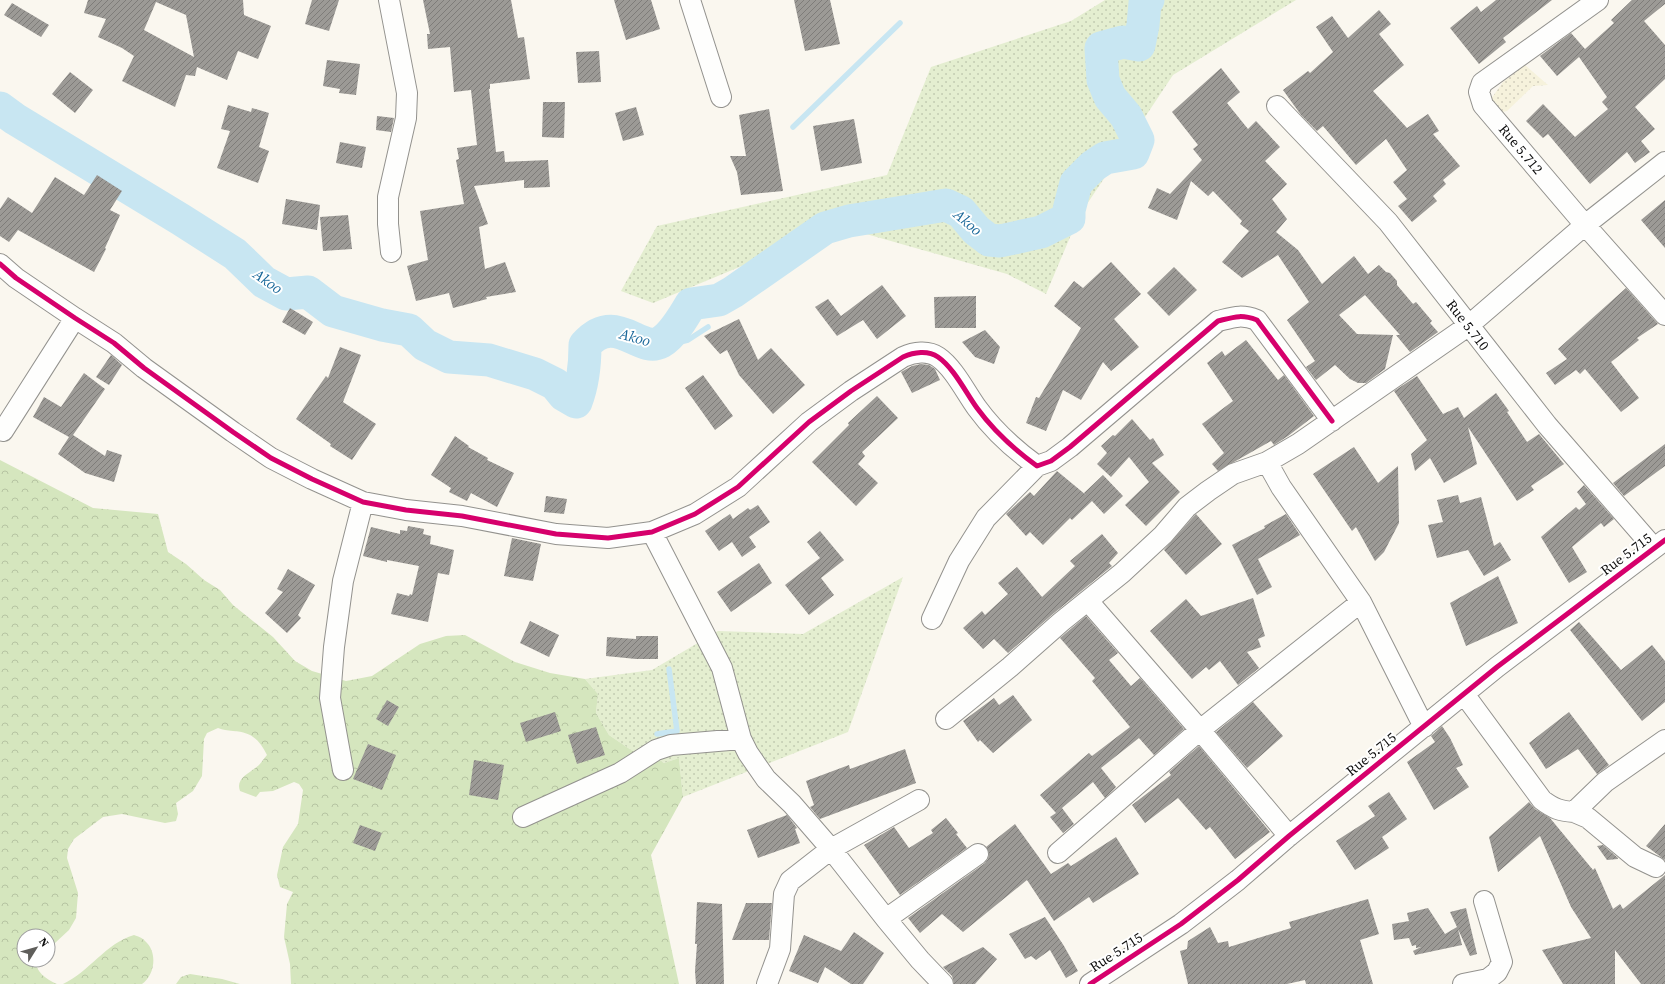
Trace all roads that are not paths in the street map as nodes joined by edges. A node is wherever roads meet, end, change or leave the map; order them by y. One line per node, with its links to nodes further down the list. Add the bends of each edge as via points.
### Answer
1 (389, 0): 8 (street, via 407,93 406,118 388,197)
2 (690, 0): 4 (street)
3 (1596, 2): 7 (street, Rue 5.712, via 1482,83 1478,92 1483,105)
4 (721, 97)
5 (1277, 106): 12 (street, Rue 5.710, via 1388,222)
6 (1665, 162): 7 (street)
7 (1585, 225): 10 (street, Rue 5.712); 12 (street)
8 (391, 252)
9 (0, 264): 11 (street, via 16,278)
10 (1665, 315)
11 (75, 318): 14 (street); 17 (street, via 114,343 144,368 271,458)
12 (1468, 326): 13 (street); 19 (street, Rue 5.710, via 1547,425)
13 (1332, 421): 15 (street); 16 (street, via 1257,320 1237,316 1218,321 1070,447 1051,461)
14 (3, 431)
15 (1267, 462): 20 (street, via 1233,474 1192,503 1163,535); 21 (street, via 1281,487)
16 (1037, 466): 18 (street, via 1006,441 938,356 926,352 912,353 851,391 809,422 738,486 695,514); 22 (street, via 986,518 959,561)
17 (363, 502): 18 (street, via 462,516 556,534 608,538); 29 (street, via 342,581 330,698)
18 (652, 532): 27 (street, via 722,668)
19 (1660, 544): 23 (street, Rue 5.715)
20 (1088, 601): 24 (street); 26 (street)
21 (1361, 602): 25 (street); 26 (street)
22 (932, 619)
23 (1464, 694): 25 (street, Rue 5.715); 31 (street, via 1542,800 1554,809)
24 (946, 719)
25 (1424, 727): 33 (street, Rue 5.715)
26 (1200, 730): 33 (street); 35 (street)
27 (741, 740): 32 (street, via 671,745 656,750 620,772); 34 (street, via 766,779 792,804)
28 (1665, 740): 31 (street, via 1605,782)
29 (342, 770)
30 (919, 800): 34 (street)
31 (1574, 812): 37 (street, via 1588,818 1635,857)
32 (523, 817)
33 (1289, 836): 42 (street, Rue 5.715, via 1181,924)
34 (831, 849): 39 (street); 40 (street, via 790,881 784,894 780,949)
35 (1058, 853)
36 (978, 854): 39 (street)
37 (1656, 867)
38 (1484, 902): 43 (street, via 1502,962 1498,972 1488,979)
39 (886, 919): 41 (street)
40 (767, 984)
41 (943, 984)
42 (1090, 984)
43 (1462, 984)

